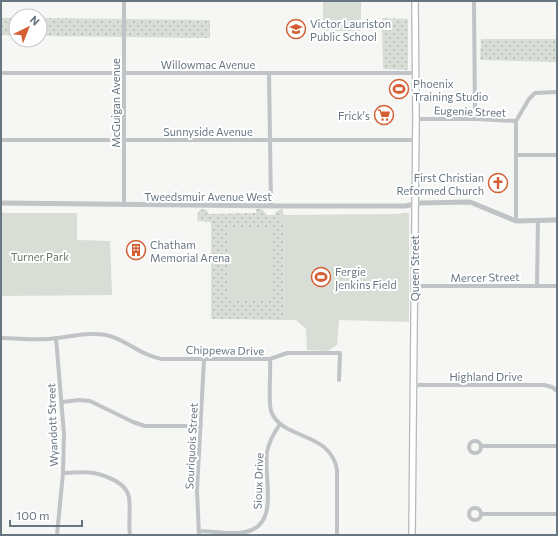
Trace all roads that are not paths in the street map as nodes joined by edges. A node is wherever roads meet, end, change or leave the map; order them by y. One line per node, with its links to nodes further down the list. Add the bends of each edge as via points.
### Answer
1 (124, 1): 5 (street, McGuigan Avenue)
2 (415, 1): 7 (main road, Queen Street)
3 (474, 1): 10 (street)
4 (1, 72): 5 (street, Willowmac Avenue)
5 (123, 73): 6 (street, Willowmac Avenue); 12 (street, McGuigan Avenue)
6 (269, 73): 7 (street, Willowmac Avenue); 15 (street)
7 (415, 73): 9 (main road, Queen Street)
8 (557, 92): 11 (street, Eugenie Street, via 535,93)
9 (416, 119): 10 (street, Eugenie Street); 14 (main road, Queen Street)
10 (475, 119): 11 (street, Eugenie Street)
11 (516, 121): 16 (street)
12 (124, 139): 13 (street, Sunnyside Avenue); 15 (street, Sunnyside Avenue); 20 (street, McGuigan Avenue)
13 (1, 140)
14 (415, 140): 15 (street, Sunnyside Avenue); 19 (main road, Queen Street)
15 (270, 141): 21 (street)
16 (516, 155): 17 (street); 24 (street)
17 (557, 155)
18 (1, 203): 20 (street, Tweedsmuir Avenue West)
19 (414, 204): 21 (street, Tweedsmuir Avenue West); 24 (street, Tweedsmuir Avenue West, via 470,202); 25 (main road, Queen Street)
20 (124, 205): 21 (street, Tweedsmuir Avenue West)
21 (271, 206)
22 (538, 220): 23 (street); 24 (street); 26 (street)
23 (557, 220)
24 (516, 221)
25 (413, 286): 26 (street, Mercer Street); 33 (main road, Queen Street)
26 (537, 286): 27 (street, Mercer Street)
27 (557, 286)
28 (1, 338): 29 (street, Chippewa Drive)
29 (56, 338): 30 (street, Chippewa Drive, via 87,334 104,335 156,358); 35 (street, Wyandott Street)
30 (204, 359): 31 (street, Chippewa Drive); 37 (street, Souriquois Street)
31 (270, 359): 32 (street, via 287,354 340,353); 36 (street, Chippewa Drive, via 270,407)
32 (339, 380)
33 (414, 385): 34 (street, Highland Drive, via 544,385); 47 (main road, Queen Street)
34 (557, 390)
35 (62, 402): 37 (street, via 90,401 145,426); 40 (street, Wyandott Street)
36 (280, 424): 43 (street, Sioux Drive, via 267,451 268,504 267,512 260,524 244,533); 46 (street, via 322,445 333,456 337,470)
37 (201, 426): 43 (street, Souriquois Street, via 197,490)
38 (482, 446): 39 (street)
39 (557, 446)
40 (63, 473): 44 (street, Wyandott Street); 45 (street, via 93,473 124,487 129,498)
41 (482, 514): 42 (street)
42 (557, 514)
43 (199, 533)
44 (57, 535)
45 (130, 535)
46 (337, 535)
47 (412, 535)

